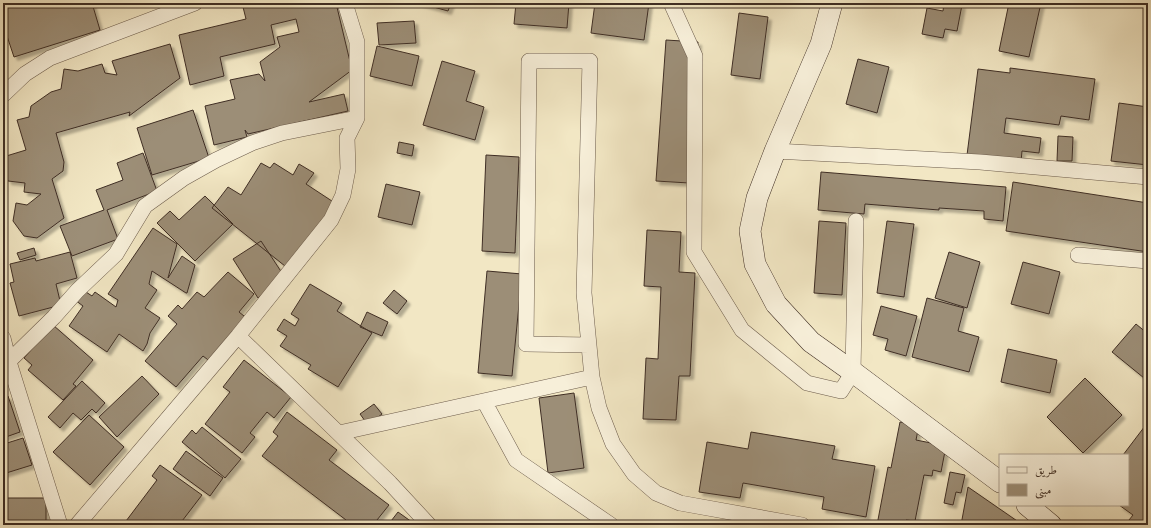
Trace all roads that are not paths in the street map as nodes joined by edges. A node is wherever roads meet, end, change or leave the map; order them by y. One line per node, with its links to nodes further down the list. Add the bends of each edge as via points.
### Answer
1 (195, 3): 5 (street, via 50,58 25,74)
2 (345, 3): 6 (street, via 357,42)
3 (671, 3): 16 (street, via 695,56 694,252 742,330 807,383 841,391)
4 (832, 3): 7 (main road, via 820,44)
5 (3, 95)
6 (357, 118): 12 (street, via 347,138 348,169 342,195 330,220); 15 (street, via 282,133 252,143 216,160 145,206 116,254)
7 (775, 151): 8 (street, via 980,162); 16 (main road, via 758,198 750,231 755,264 776,304 811,342)
8 (1148, 177)
9 (856, 221): 16 (street)
10 (1078, 255): 11 (street)
11 (1148, 261)
12 (238, 336): 19 (street); 23 (street)
13 (3, 338): 15 (street)
14 (589, 345): 14 (street, via 526,344 529,60 590,61 584,293); 17 (street)
15 (6, 365): 22 (street)
16 (853, 372): 20 (main road)
17 (592, 377): 18 (street); 26 (street, via 599,408 613,444 634,474 656,493 680,503)
18 (484, 401): 19 (street); 25 (street, via 516,460)
19 (339, 433): 24 (street)
20 (999, 481)
21 (1029, 506): 27 (main road)
22 (60, 525)
23 (77, 525)
24 (429, 525)
25 (611, 525)
26 (802, 525)
27 (1051, 525)

